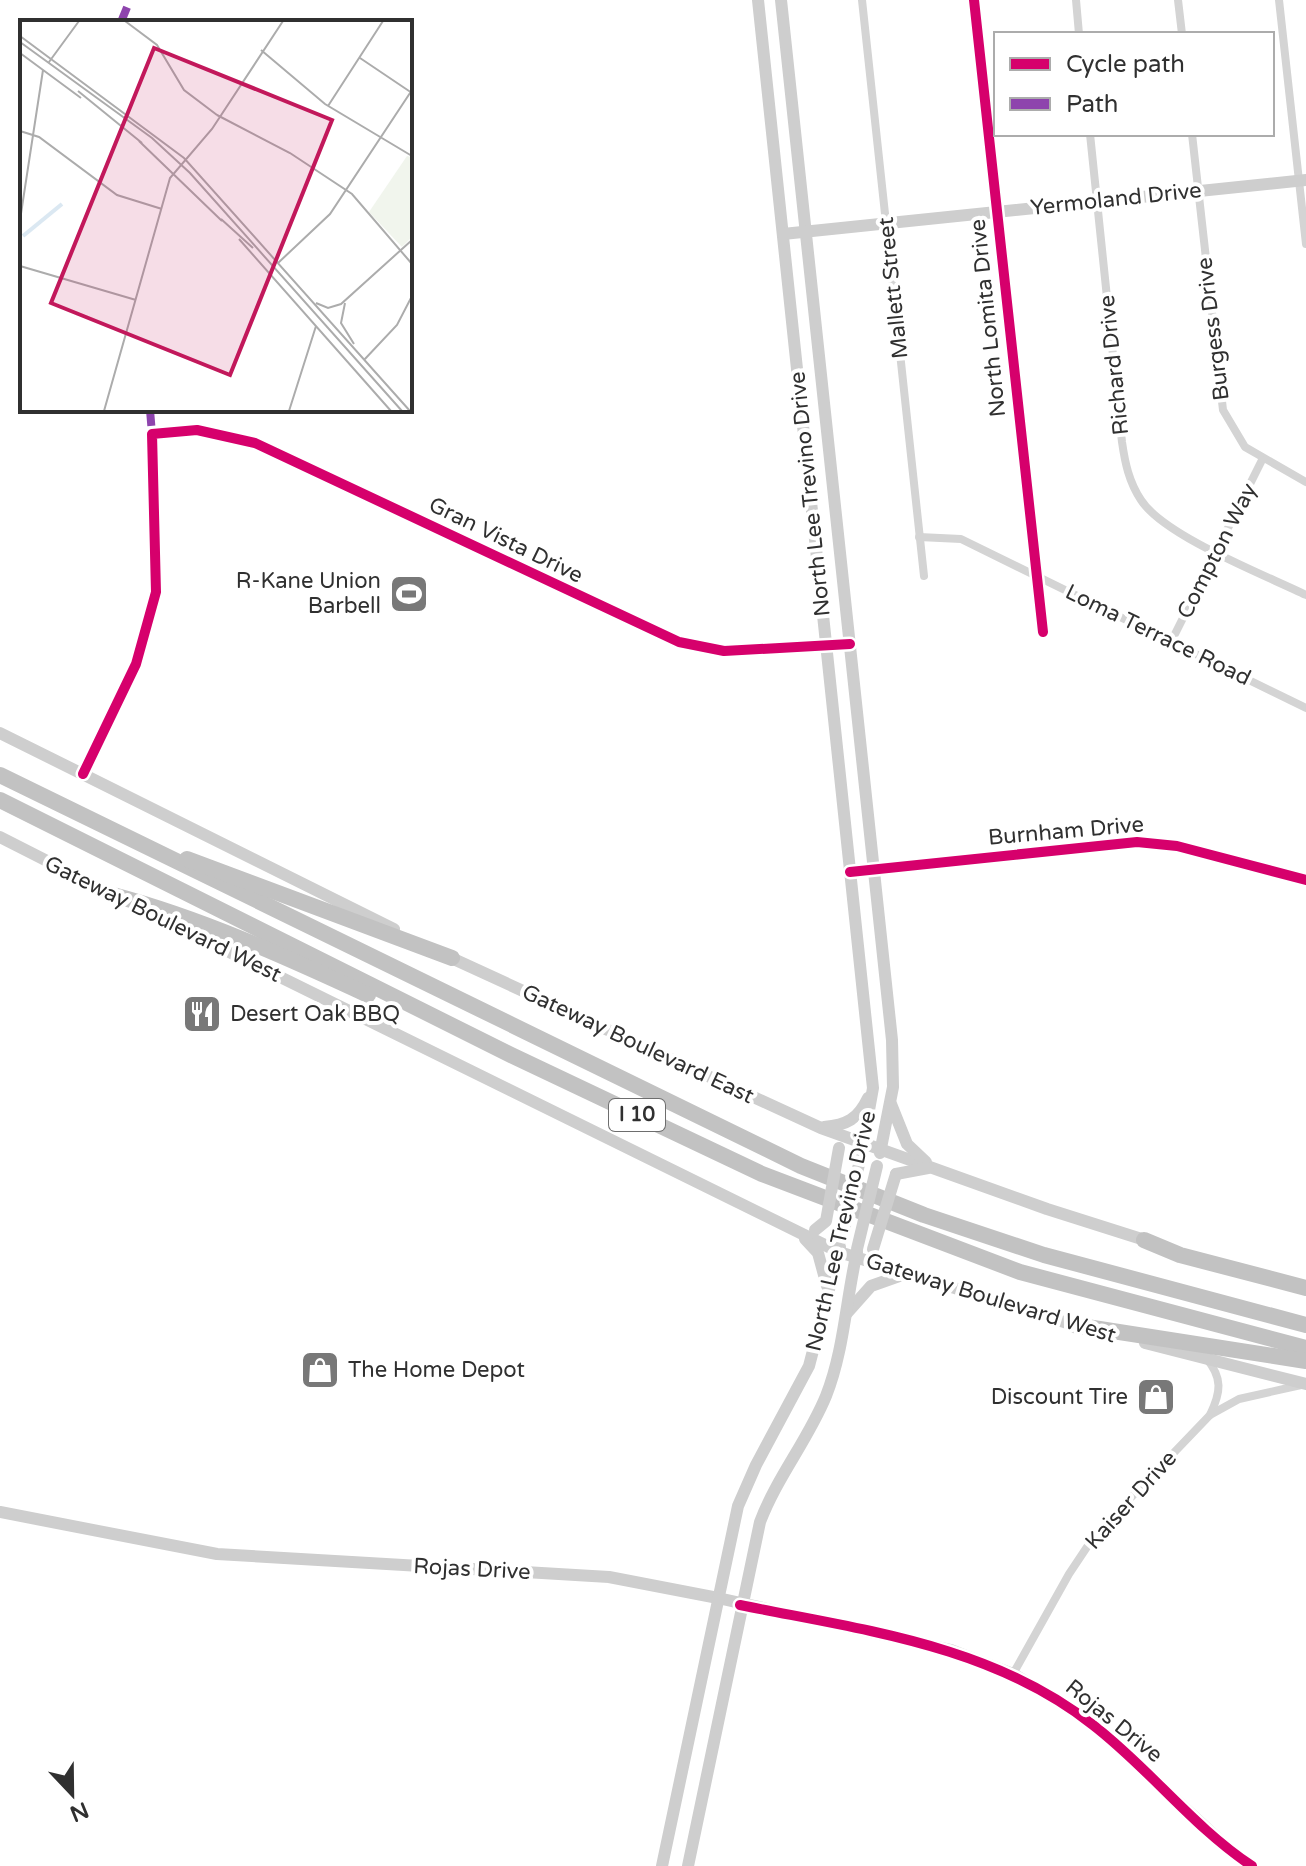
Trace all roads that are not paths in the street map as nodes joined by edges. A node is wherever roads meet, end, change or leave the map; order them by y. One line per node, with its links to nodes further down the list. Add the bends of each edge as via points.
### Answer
1 (758, 0): 18 (main road, North Lee Trevino Drive)
2 (781, 0): 17 (main road, North Lee Trevino Drive)
3 (862, 0): 16 (street, Mallett Street)
4 (974, 0): 15 (street, North Lomita Drive)
5 (1076, 0): 8 (street)
6 (1178, 0): 9 (street)
7 (1279, 0): 12 (street)
8 (1079, 32)
9 (1182, 32)
10 (1090, 136): 14 (street, Richard Drive)
11 (1192, 136): 13 (street, Burgess Drive)
12 (1302, 180): 13 (main road, Yermoland Drive); 19 (street)
13 (1198, 191): 14 (main road, Yermoland Drive); 20 (street, Burgess Drive, via 1223,410 1237,437)
14 (1097, 201): 15 (main road, Yermoland Drive); 23 (street, Richard Drive, via 1127,473 1152,514)
15 (996, 212): 16 (main road, Yermoland Drive); 24 (street, North Lomita Drive)
16 (886, 223): 17 (main road, Yermoland Drive); 22 (street, Mallett Street)
17 (804, 232): 18 (main road, Yermoland Drive); 30 (main road, North Lee Trevino Drive)
18 (783, 234): 29 (main road, North Lee Trevino Drive)
19 (1306, 244)
20 (1262, 460): 21 (street, Burgess Drive); 23 (street, Compton Way)
21 (1306, 482)
22 (919, 537): 24 (street, Loma Terrace Road, via 961,539); 25 (street, Mallett Street)
23 (1217, 551): 26 (street, Richard Drive); 28 (street, Compton Way)
24 (1037, 575): 27 (street, North Lomita Drive); 28 (street, Loma Terrace Road)
25 (924, 576)
26 (1306, 595)
27 (1043, 632)
28 (1171, 642): 31 (street, Loma Terrace Road)
29 (826, 644): 30 (street, Gran Vista Drive); 33 (street, Gran Vista Drive, via 750,651 689,645 255,443 197,430 152,434 154,603 136,664); 39 (main road, North Lee Trevino Drive)
30 (850, 644): 38 (main road, North Lee Trevino Drive)
31 (1306, 708)
32 (0, 733): 33 (main road, Gateway Boulevard East)
33 (83, 774): 42 (main road, Gateway Boulevard East)
34 (0, 775): 37 (highway, I 10)
35 (0, 800): 43 (highway, I 10)
36 (0, 837): 41 (main road, Gateway Boulevard West)
37 (152, 850): 42 (highway, via 229,872); 61 (highway, I 10, via 801,1166 1044,1255)
38 (874, 870): 39 (main road, Burnham Drive); 40 (main road, Burnham Drive, via 1137,842 1187,848); 45 (main road, North Lee Trevino Drive, via 892,1040)
39 (850, 872): 44 (main road, North Lee Trevino Drive)
40 (1306, 880)
41 (113, 895): 43 (highway, via 276,954); 50 (main road, Gateway Boulevard West)
42 (452, 958): 46 (main road, Gateway Boulevard East)
43 (511, 1055): 62 (highway, I 10, via 762,1174 963,1254)
44 (873, 1088): 46 (main road, via 854,1119); 47 (main road, North Lee Trevino Drive)
45 (891, 1104): 48 (main road, North Lee Trevino Drive); 49 (main road, via 907,1144)
46 (821, 1128): 47 (main road, Gateway Boulevard East); 50 (main road, bridge, via 839,1148 826,1221)
47 (863, 1144): 48 (main road, Gateway Boulevard East); 52 (main road, North Lee Trevino Drive, bridge)
48 (881, 1149): 49 (main road, Gateway Boulevard East); 53 (main road, North Lee Trevino Drive, bridge)
49 (932, 1167): 51 (main road, Gateway Boulevard East); 54 (main road, bridge, via 896,1174 890,1185 873,1249)
50 (801, 1233): 52 (main road, Gateway Boulevard West); 58 (main road, via 826,1272)
51 (1144, 1240): 56 (main road, Gateway Boulevard East); 57 (highway, via 1180,1255)
52 (840, 1246): 53 (main road, Gateway Boulevard West); 58 (main road, North Lee Trevino Drive)
53 (856, 1253): 54 (main road, Gateway Boulevard West); 59 (main road, North Lee Trevino Drive)
54 (887, 1268): 55 (main road, Gateway Boulevard West)
55 (906, 1274): 59 (main road, via 871,1286); 60 (main road, Gateway Boulevard West)
56 (1306, 1282)
57 (1306, 1288)
58 (826, 1309): 68 (main road, North Lee Trevino Drive, via 802,1384 738,1506)
59 (845, 1315): 69 (main road, North Lee Trevino Drive, via 831,1383 767,1502)
60 (1074, 1325): 63 (main road, Gateway Boulevard West); 64 (highway)
61 (1306, 1325)
62 (1306, 1348)
63 (1206, 1358): 65 (main road, Gateway Boulevard West); 66 (street, via 1220,1384)
64 (1306, 1361)
65 (1306, 1384): 66 (street, Kaiser Drive, via 1239,1399)
66 (1210, 1415): 70 (street, Kaiser Drive, via 1095,1535)
67 (0, 1512): 68 (main road, Rojas Drive, via 217,1554 609,1577)
68 (718, 1598): 69 (main road, Rojas Drive); 71 (main road, North Lee Trevino Drive)
69 (740, 1605): 70 (main road, Rojas Drive, via 939,1647); 72 (main road, North Lee Trevino Drive)
70 (1013, 1674): 73 (main road, Rojas Drive, via 1093,1725)
71 (662, 1866)
72 (688, 1866)
73 (1252, 1866)

